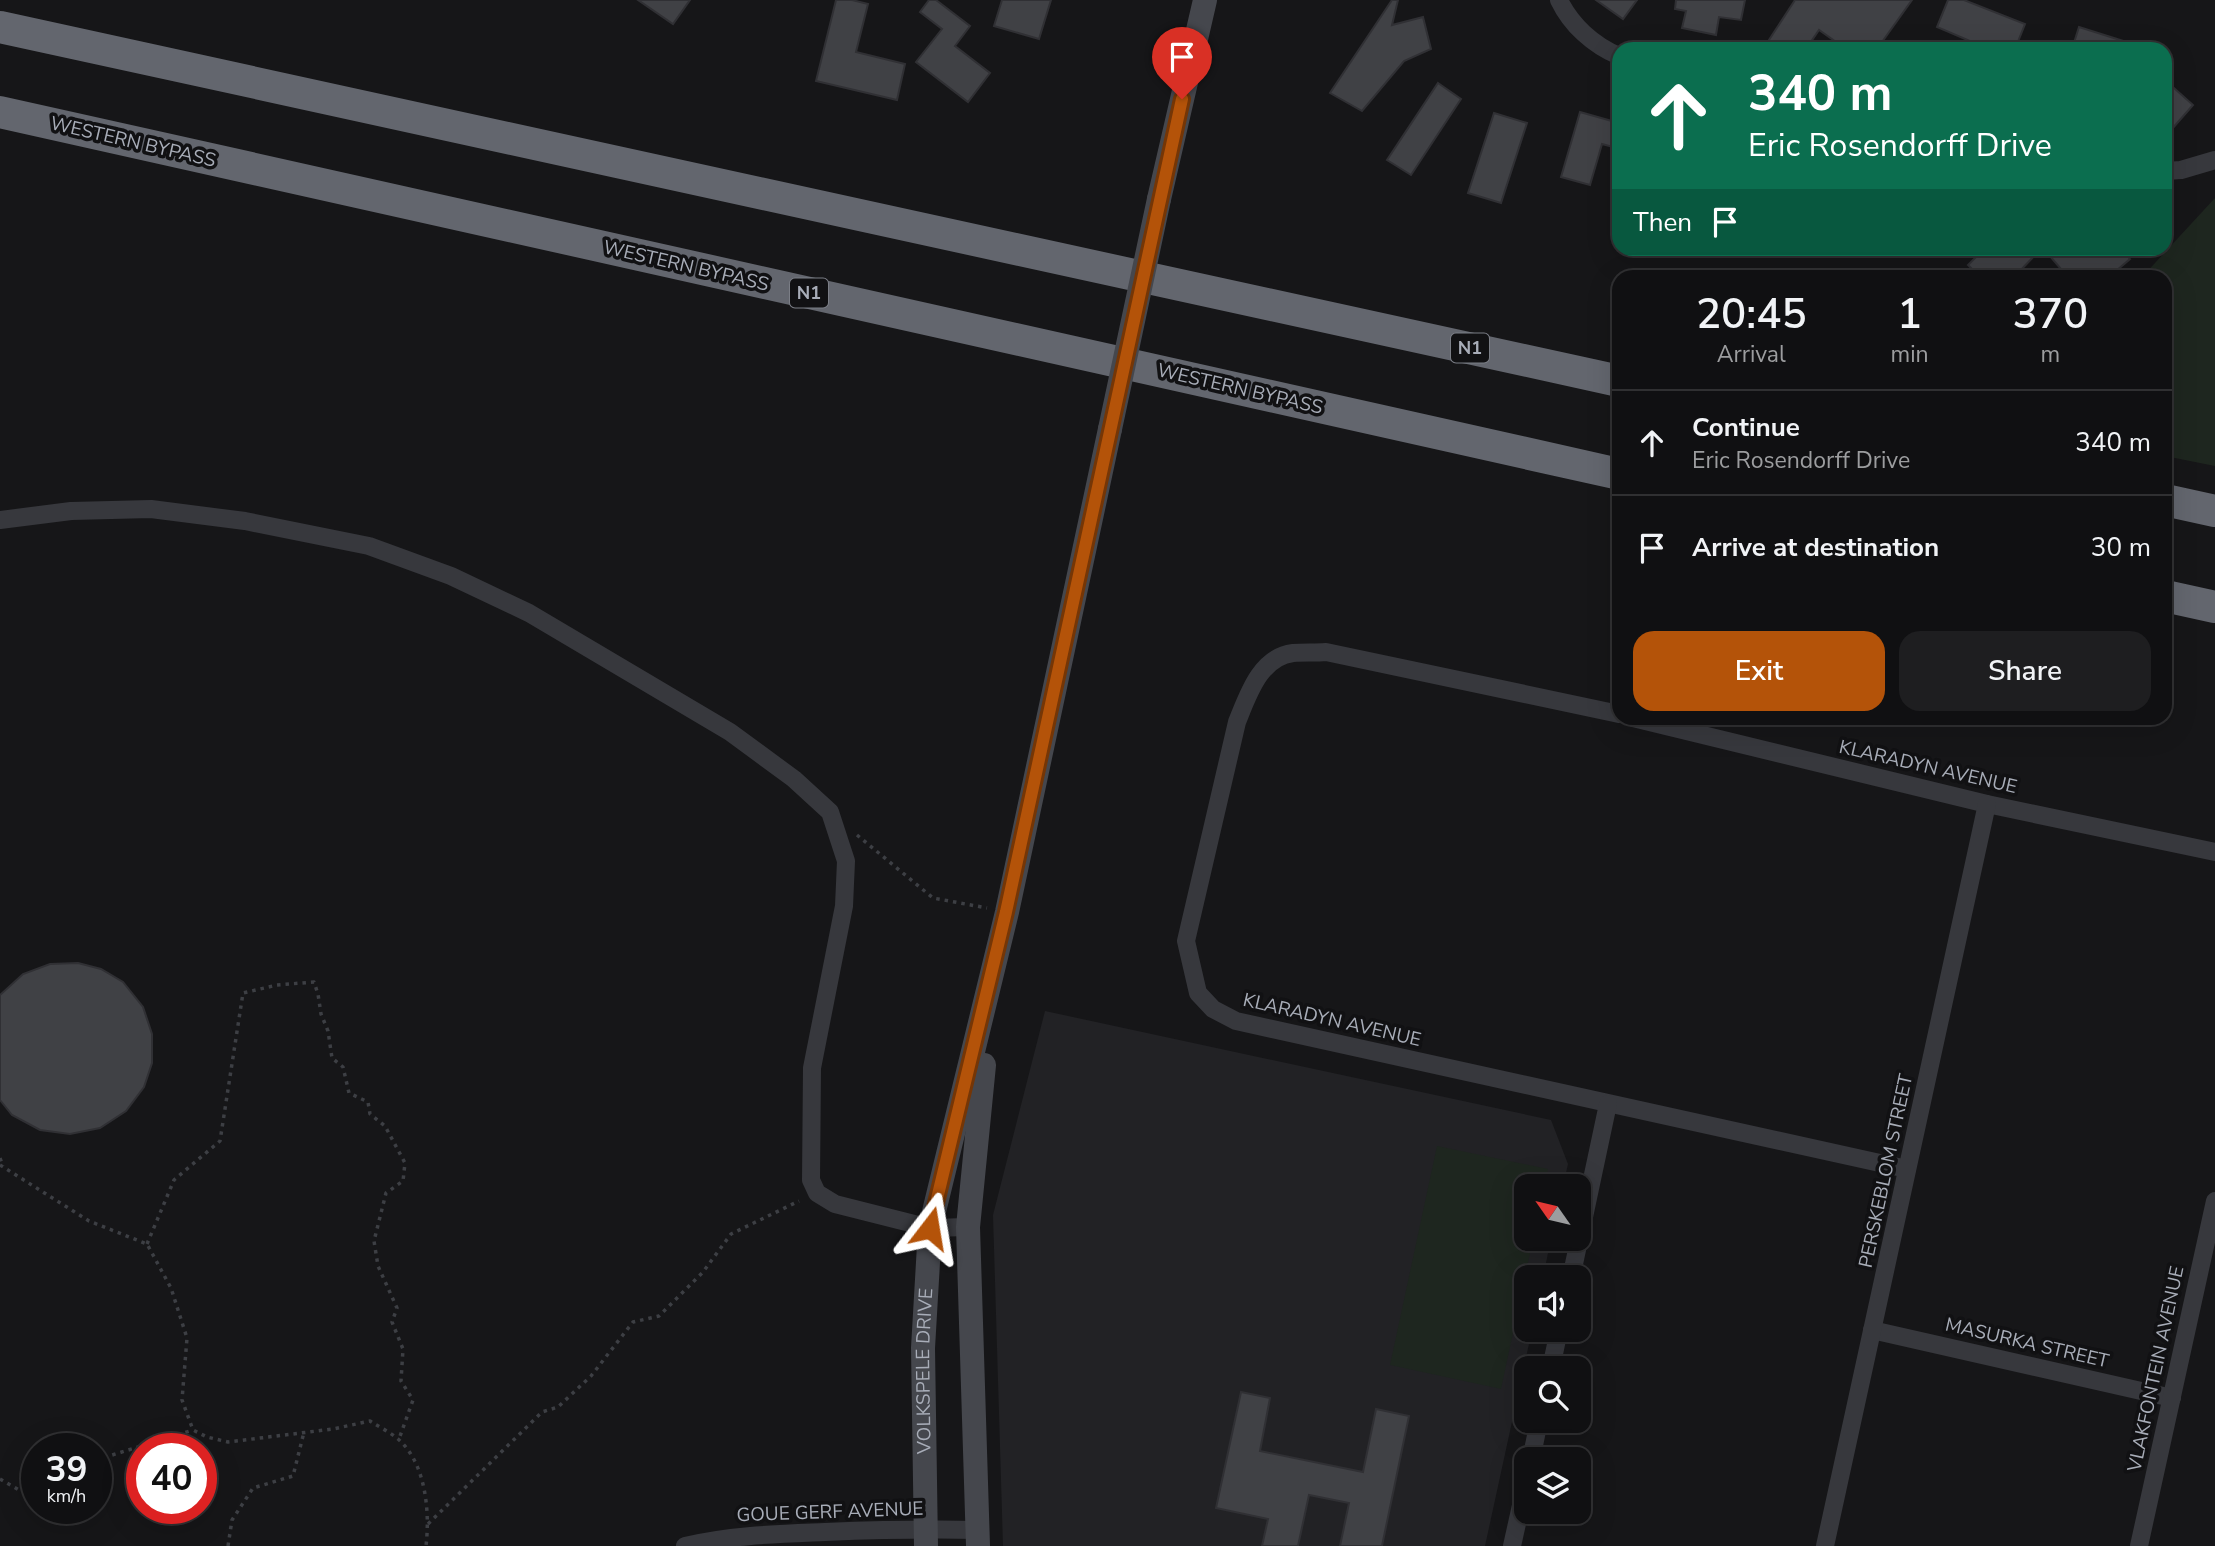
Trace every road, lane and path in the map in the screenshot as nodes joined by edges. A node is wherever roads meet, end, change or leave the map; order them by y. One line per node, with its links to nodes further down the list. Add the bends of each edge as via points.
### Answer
1 (1205, 0): 20 (street, VOLKSPELE DRIVE, bridge)
2 (1559, 0): 4 (street, via 1578,27)
3 (0, 27): 8 (highway, N1)
4 (1612, 53)
5 (0, 112): 9 (highway, WESTERN BYPASS / N1)
6 (2215, 160): 7 (street)
7 (2172, 171)
8 (1612, 379)
9 (1612, 472)
10 (2172, 502): 11 (highway)
11 (2215, 511)
12 (0, 520): 18 (street, via 71,511 151,509 245,520 369,546 451,576 529,613 730,732)
13 (2172, 598): 14 (highway)
14 (2215, 607)
15 (1612, 713): 21 (street, KLARADYN AVENUE, via 1326,652 1290,653 1268,663 1251,687 1237,722 1186,941 1198,993 1213,1009 1236,1021)
16 (1662, 725): 17 (street, KLARADYN AVENUE)
17 (1987, 804): 19 (street, KLARADYN AVENUE); 24 (street, PERSKEBLOM STREET)
18 (830, 812): 20 (path, via 933,898); 25 (street, via 846,860 844,906 812,1068 811,1180)
19 (2215, 852)
20 (1006, 912): 27 (street, VOLKSPELE DRIVE, via 979,1095); 28 (street, VOLKSPELE DRIVE)
21 (1608, 1104): 24 (street, KLARADYN AVENUE); 30 (street)
22 (0, 1158): 23 (path)
23 (1, 1166): 29 (path, via 89,1221)
24 (1907, 1169): 31 (street, PERSKEBLOM STREET)
25 (817, 1193): 28 (street, via 835,1204); 39 (path, via 731,1234 703,1272 659,1316 633,1322 591,1376 558,1407 542,1412)
26 (2215, 1201): 32 (street, VLAKFONTEIN AVENUE)
27 (968, 1227): 28 (street); 42 (street, VOLKSPELE DRIVE)
28 (930, 1228): 41 (street, VOLKSPELE DRIVE, via 923,1348)
29 (147, 1244): 33 (path, via 171,1288 187,1338 182,1400); 35 (path, via 174,1180 220,1141 243,993 314,982 332,1058 343,1067 349,1093 368,1102 370,1114 385,1126 405,1163 402,1181 386,1193 374,1241 378,1266 397,1307 392,1322 403,1349 401,1381 413,1400)
30 (1574, 1265)
31 (1872, 1330): 32 (street, MASURKA STREET); 47 (street, PERSKEBLOM STREET)
32 (2172, 1398): 48 (street, VLAKFONTEIN AVENUE)
33 (193, 1430): 34 (path, via 228,1442); 36 (path)
34 (304, 1432): 35 (path, via 370,1421); 43 (path, via 293,1476 253,1488 232,1520)
35 (399, 1439): 39 (path, via 419,1468)
36 (112, 1455)
37 (0, 1479): 38 (path)
38 (21, 1489)
39 (428, 1524): 44 (path)
40 (1517, 1524): 46 (street)
41 (925, 1537): 42 (street, GOUE GERF AVENUE); 45 (street, GOUE GERF AVENUE, via 715,1539)
42 (978, 1538)
43 (228, 1546)
44 (426, 1546)
45 (685, 1546)
46 (1512, 1546)
47 (1825, 1546)
48 (2139, 1546)

